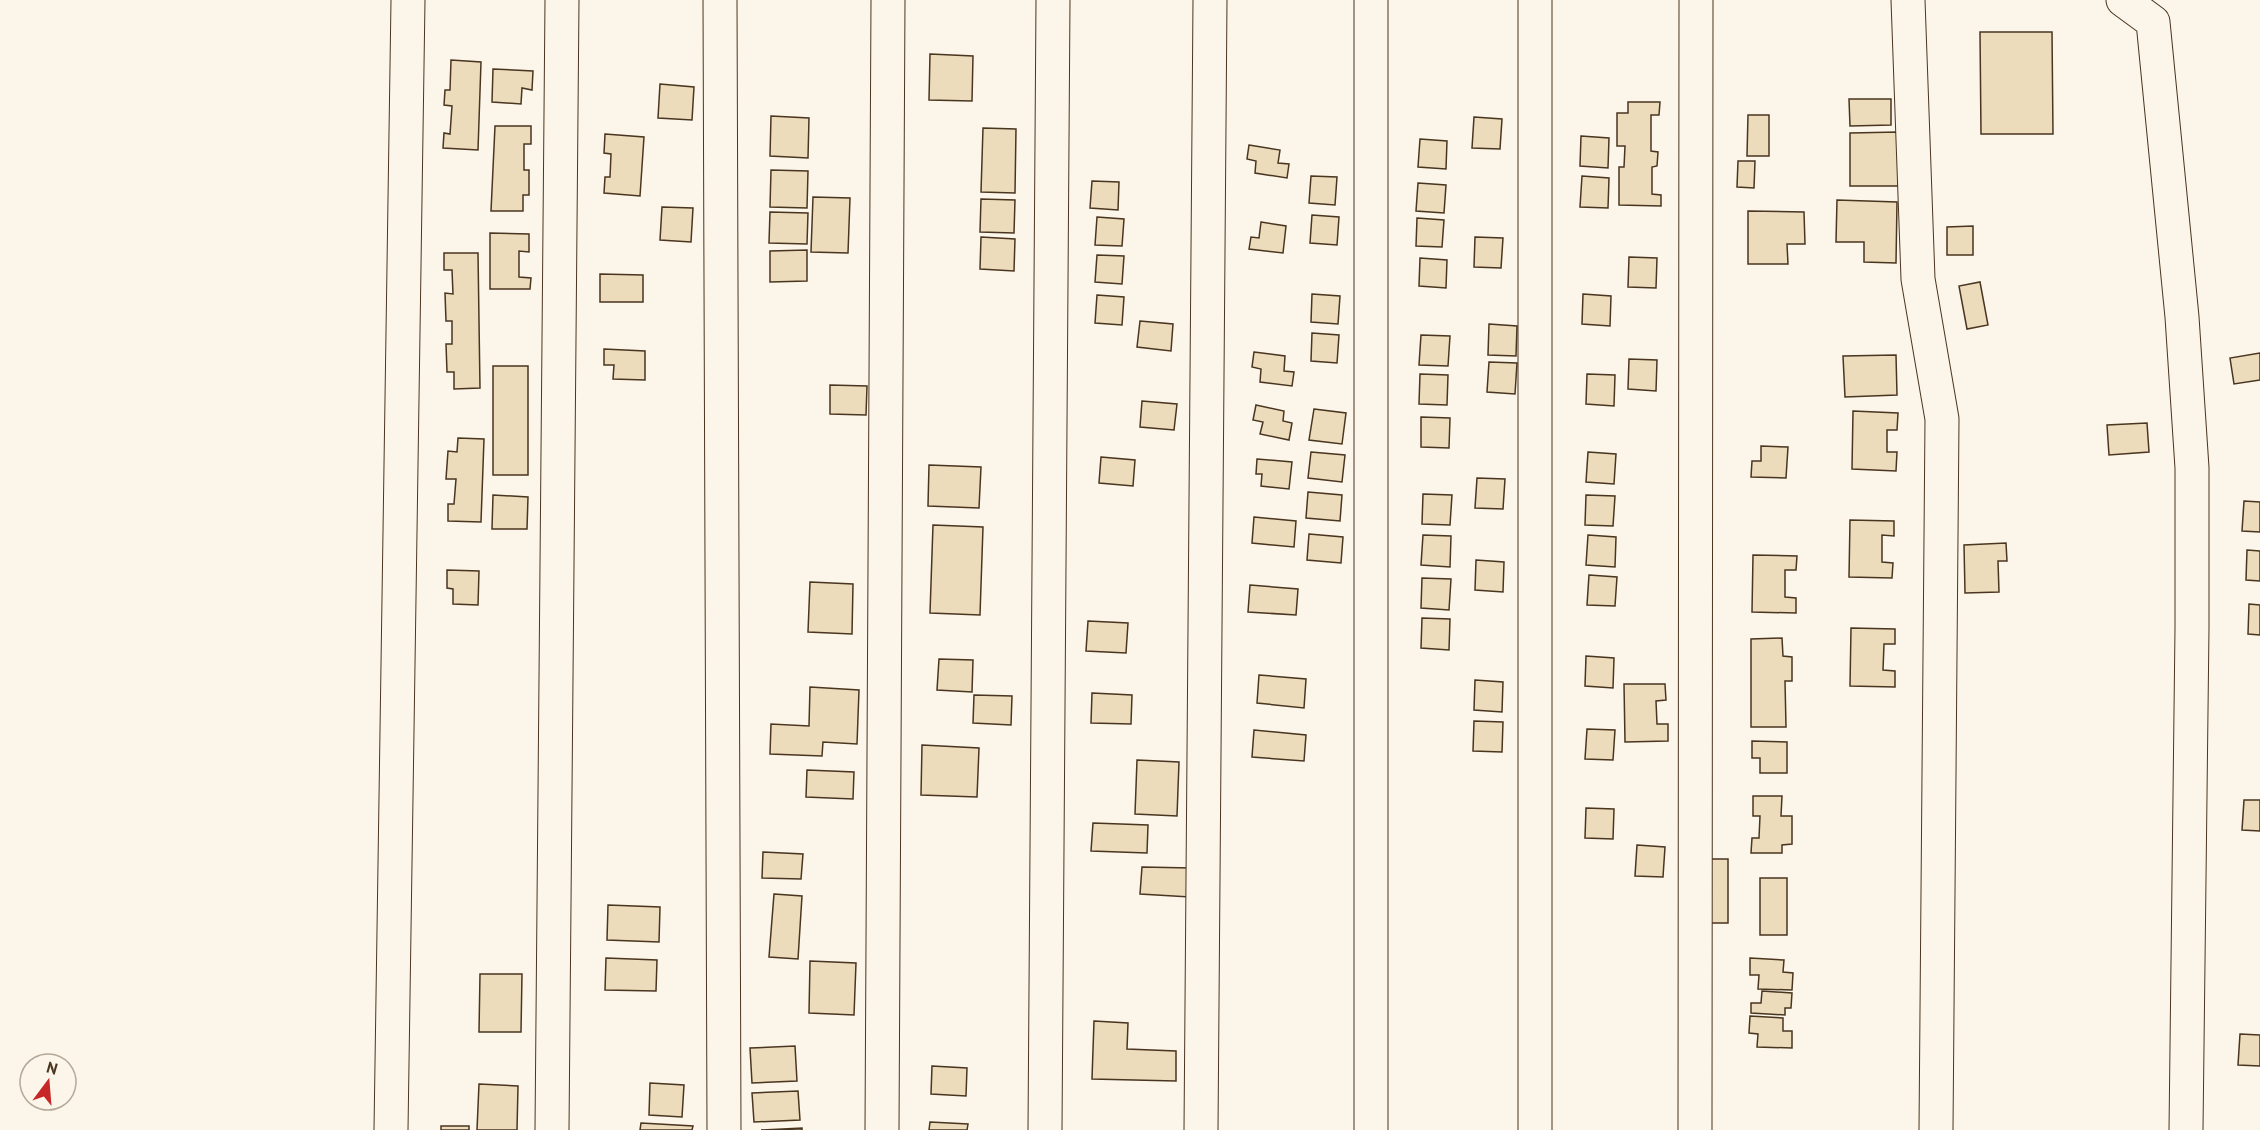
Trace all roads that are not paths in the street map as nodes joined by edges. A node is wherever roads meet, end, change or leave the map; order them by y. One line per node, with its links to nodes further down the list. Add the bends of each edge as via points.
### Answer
1 (408, 0): 12 (street)
2 (562, 0): 13 (street)
3 (720, 0): 14 (street)
4 (888, 0): 15 (street)
5 (1053, 0): 16 (street)
6 (1210, 0): 17 (street)
7 (1371, 0): 18 (street)
8 (1535, 0): 19 (street)
9 (1696, 0): 20 (street)
10 (1908, 0): 21 (street, via 1918,279 1942,419)
11 (2122, 0): 22 (street, via 2153,22 2182,317 2192,468)
12 (391, 1130)
13 (552, 1130)
14 (724, 1130)
15 (882, 1130)
16 (1045, 1130)
17 (1201, 1130)
18 (1371, 1130)
19 (1534, 1130)
20 (1695, 1130)
21 (1936, 1130)
22 (2187, 1130)

